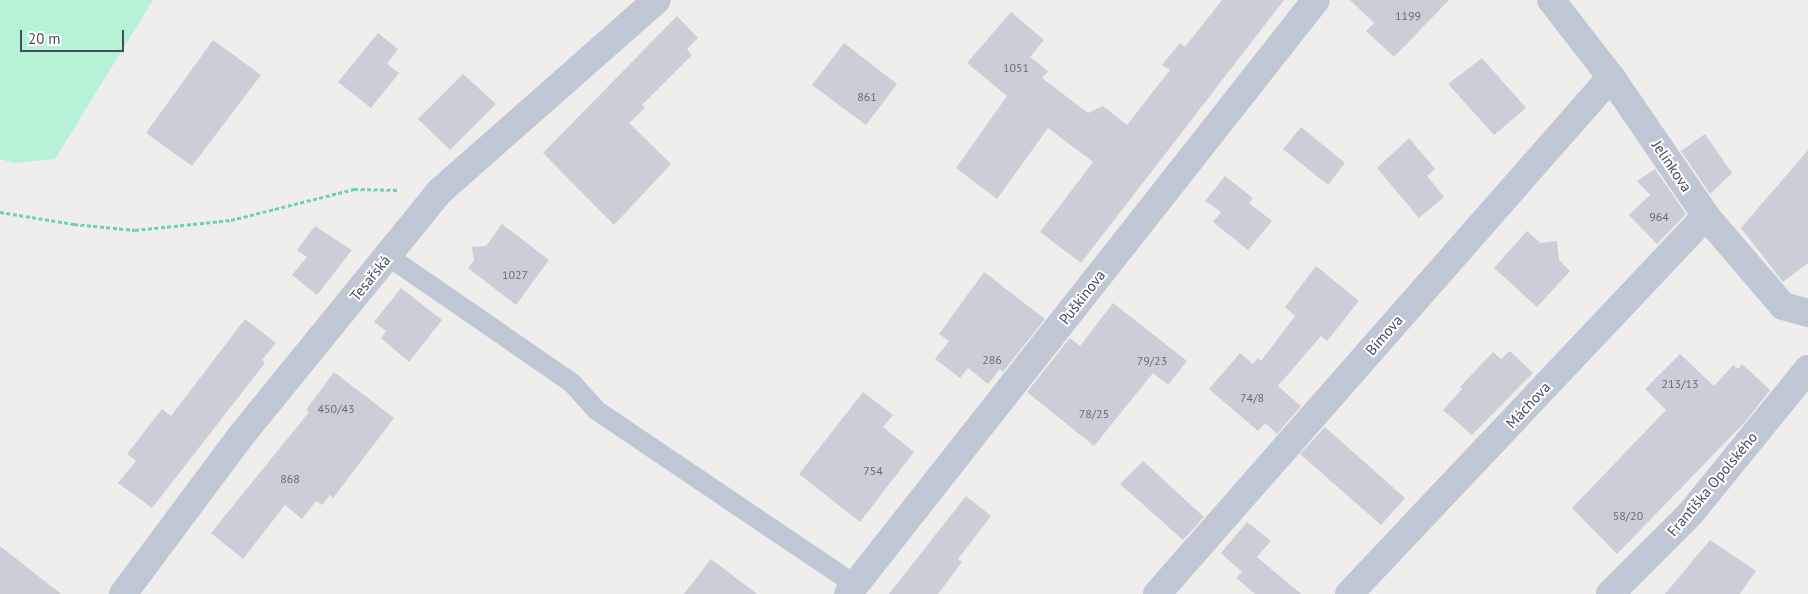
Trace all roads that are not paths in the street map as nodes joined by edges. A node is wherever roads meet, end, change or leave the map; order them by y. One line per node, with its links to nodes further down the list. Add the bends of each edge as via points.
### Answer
1 (657, 0): 6 (street, Tesařská, via 439,192)
2 (1316, 0): 9 (street, Puškinova)
3 (1551, 0): 4 (street, Jelínkova)
4 (1611, 77): 5 (street, Jelínkova); 11 (street, Bímova)
5 (1706, 216): 7 (street, Jelínkova, via 1783,306); 12 (street, Máchova)
6 (388, 256): 9 (lane, via 572,383 596,410); 10 (street, Tesařská, via 240,438)
7 (1808, 313)
8 (1808, 368): 13 (street, Františka Opolského, via 1690,514)
9 (851, 589)
10 (123, 594)
11 (1157, 594)
12 (1349, 594)
13 (1610, 594)

